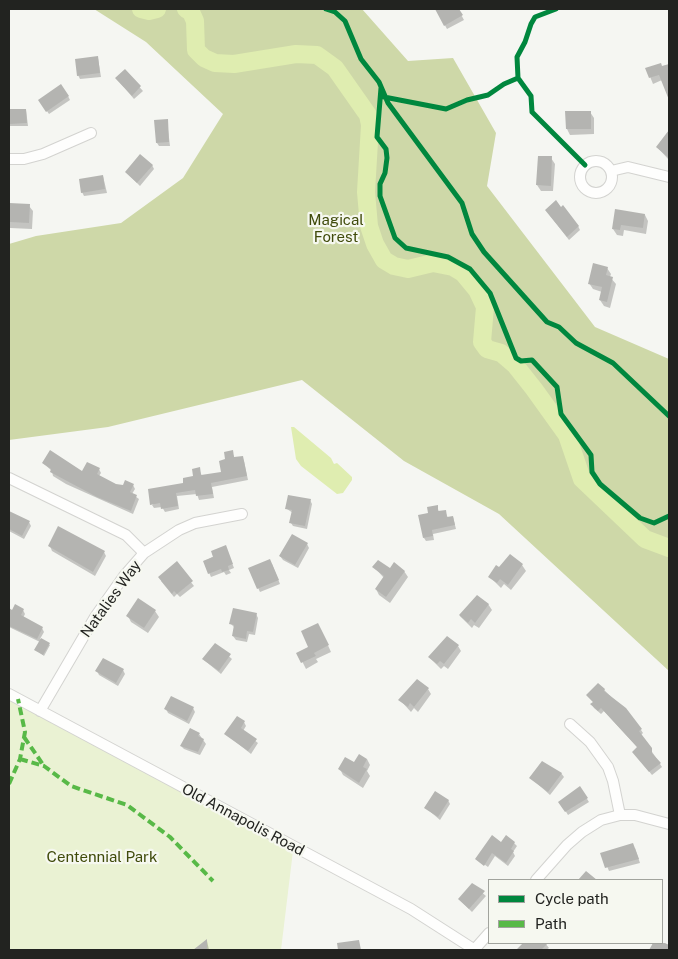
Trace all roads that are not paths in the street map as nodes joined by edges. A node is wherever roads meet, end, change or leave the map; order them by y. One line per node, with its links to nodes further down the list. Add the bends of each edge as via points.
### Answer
1 (91, 133): 2 (street, via 43,154)
2 (9, 159)
3 (611, 171): 4 (street, via 628,168)
4 (669, 177)
5 (9, 478): 7 (street, via 126,535)
6 (242, 514): 7 (street, Natalies Way, via 195,523)
7 (144, 554): 9 (street, Natalies Way, via 95,617)
8 (9, 694): 9 (street, Old Annapolis Road)
9 (40, 711): 15 (street, Old Annapolis Road, via 411,909)
10 (570, 724): 11 (street, via 590,742 608,767)
11 (620, 815): 12 (street, via 650,817); 13 (street, via 601,820 582,832)
12 (669, 824)
13 (537, 879)
14 (488, 934): 15 (street)
15 (474, 950)

